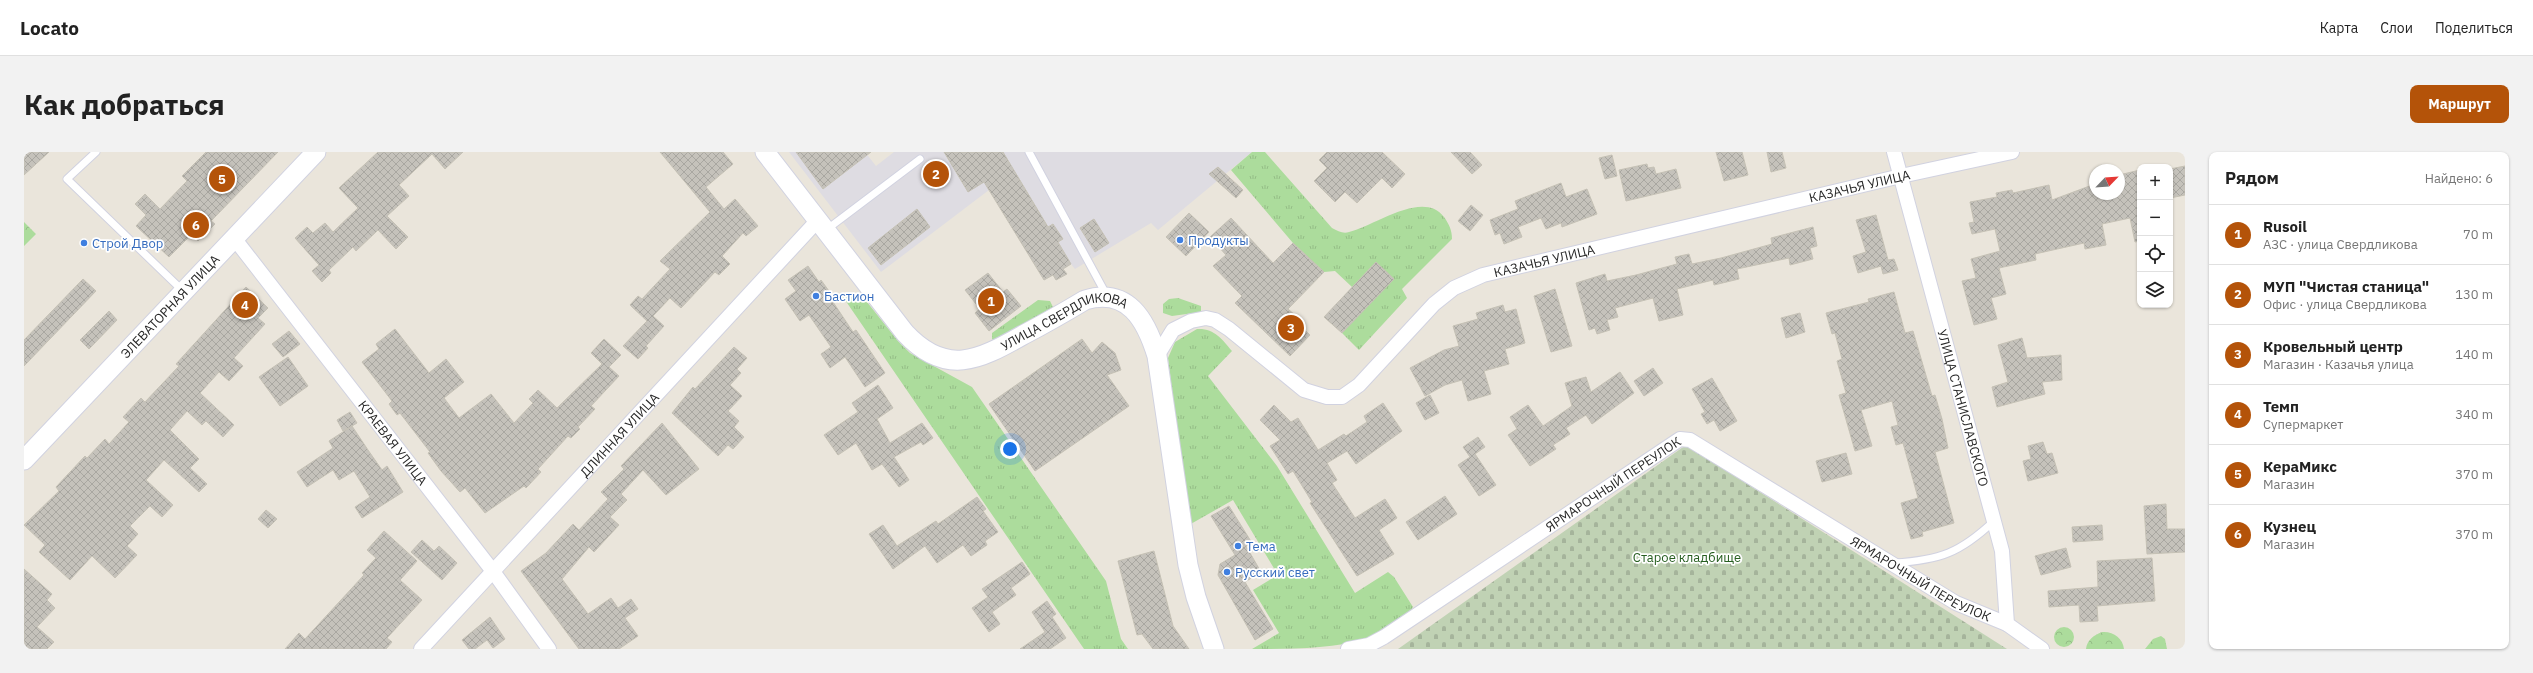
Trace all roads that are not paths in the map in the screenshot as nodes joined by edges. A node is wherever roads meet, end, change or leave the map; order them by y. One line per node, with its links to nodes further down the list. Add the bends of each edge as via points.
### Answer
1 (96, 152): 11 (lane, via 67,179)
2 (316, 152): 10 (street, ЭЛЕВАТОРНАЯ УЛИЦА)
3 (765, 152): 9 (street, УЛИЦА СВЕРДЛИКОВА)
4 (1029, 152): 12 (lane)
5 (1894, 152): 8 (street, УЛИЦА СТАНИСЛАВСКОГО)
6 (2012, 152): 8 (street, КАЗАЧЬЯ УЛИЦА)
7 (920, 159): 9 (lane)
8 (1901, 176): 13 (street, КАЗАЧЬЯ УЛИЦА, via 1483,275 1454,288 1434,304 1359,385 1342,397 1327,397 1304,390 1222,324 1206,318 1191,320 1173,330); 15 (street, УЛИЦА СТАНИСЛАВСКОГО)
9 (822, 226): 12 (street, УЛИЦА СВЕРДЛИКОВА, via 905,333 922,349 937,356 966,360 988,355 1085,300); 17 (street, ДЛИННАЯ УЛИЦА)
10 (234, 238): 11 (street, ЭЛЕВАТОРНАЯ УЛИЦА); 17 (street, КРАЕВАЯ УЛИЦА)
11 (183, 291): 14 (street, ЭЛЕВАТОРНАЯ УЛИЦА)
12 (1107, 296): 13 (street, УЛИЦА СВЕРДЛИКОВА, via 1124,301 1133,310 1149,333)
13 (1157, 356): 21 (street, УЛИЦА СВЕРДЛИКОВА, via 1188,565)
14 (24, 460)
15 (1994, 521): 16 (lane, via 1971,542 1948,554 1927,560); 18 (street, УЛИЦА СТАНИСЛАВСКОГО, via 2002,556)
16 (1889, 563): 18 (street, ЯРМАРОЧНЫЙ ПЕРЕУЛОК, via 1956,603); 22 (street, ЯРМАРОЧНЫЙ ПЕРЕУЛОК, via 1690,440 1680,439 1384,637 1369,645)
17 (492, 570): 19 (street, ДЛИННАЯ УЛИЦА); 20 (street, КРАЕВАЯ УЛИЦА)
18 (2007, 624): 23 (street)
19 (421, 649)
20 (549, 649)
21 (1214, 649)
22 (1348, 649)
23 (2042, 649)

